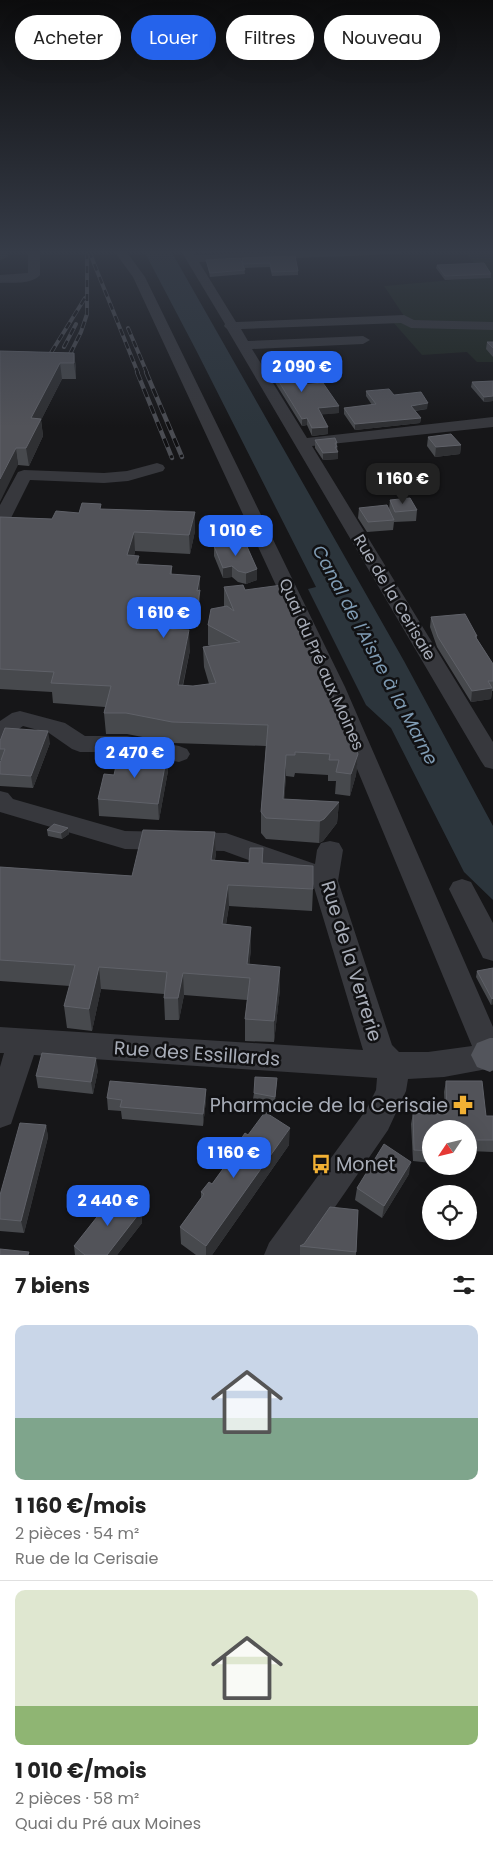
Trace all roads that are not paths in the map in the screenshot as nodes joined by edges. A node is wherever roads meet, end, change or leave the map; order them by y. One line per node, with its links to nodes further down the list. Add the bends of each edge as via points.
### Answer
1 (154, 310): 20 (street, Quai du Pré aux Moines, via 334,687)
2 (222, 310): 3 (street, Rue de la Cerisaie)
3 (230, 326): 4 (street, via 404,320 411,324); 6 (street, Rue de la Cerisaie)
4 (488, 326)
5 (363, 340): 6 (street)
6 (242, 345): 8 (street, Rue de la Cerisaie)
7 (493, 422): 8 (street)
8 (301, 443): 13 (street, Rue de la Cerisaie)
9 (157, 468): 10 (street, via 104,478 24,475)
10 (1, 520)
11 (0, 732): 12 (street, via 20,718 57,728 80,744 127,744)
12 (178, 754)
13 (493, 761)
14 (0, 799): 16 (street, via 5,805 125,840 226,842)
15 (330, 850): 16 (street, Rue de la Verrerie)
16 (325, 878): 21 (street, Rue de la Verrerie, via 379,1052)
17 (462, 889): 18 (street)
18 (493, 950)
19 (11, 1041): 21 (street, Rue des Essillards); 22 (street)
20 (492, 1056): 21 (street, Rue des Essillards)
21 (394, 1067): 23 (street, via 391,1091 377,1120)
22 (0, 1114)
23 (281, 1255)

